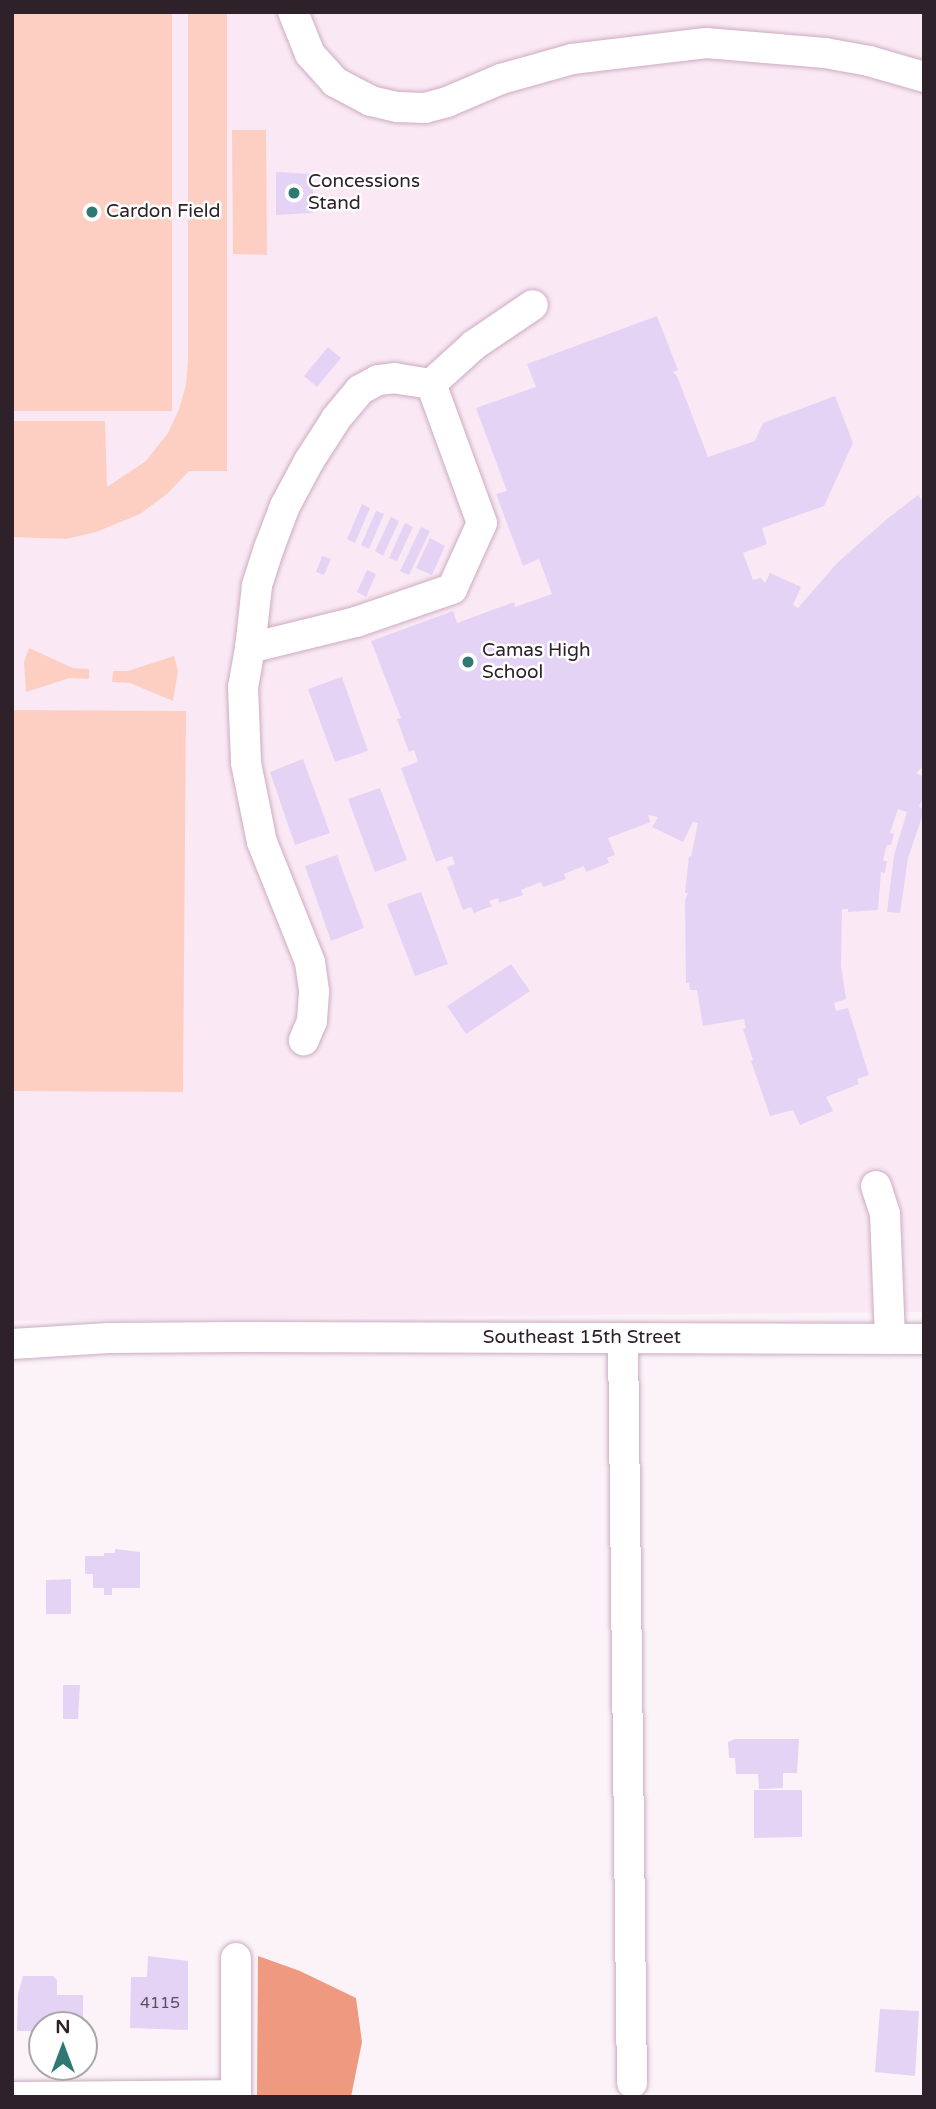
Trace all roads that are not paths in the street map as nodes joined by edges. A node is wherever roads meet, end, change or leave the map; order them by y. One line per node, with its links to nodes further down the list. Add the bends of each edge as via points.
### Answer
1 (293, 12): 2 (street, via 310,54 335,82 371,101 398,107 425,108 501,79 572,60 706,43 825,53)
2 (924, 77)
3 (533, 305): 4 (street, via 474,345)
4 (431, 384): 5 (street, via 378,380 360,390 336,419 285,506 269,548 257,586); 5 (street, via 482,523 453,589 356,622)
5 (250, 648): 6 (street, via 243,687 246,763 262,842 310,962 312,1021)
6 (304, 1040)
7 (876, 1186): 9 (street, via 885,1214)
8 (622, 1338): 9 (street, Southeast 15th Street); 11 (street, Southeast 15th Street, via 109,1338); 13 (street)
9 (890, 1339): 10 (street, Southeast 15th Street)
10 (924, 1339)
11 (12, 1344)
12 (236, 1958): 15 (street)
13 (632, 2083)
14 (12, 2096): 15 (street)
15 (236, 2096)

